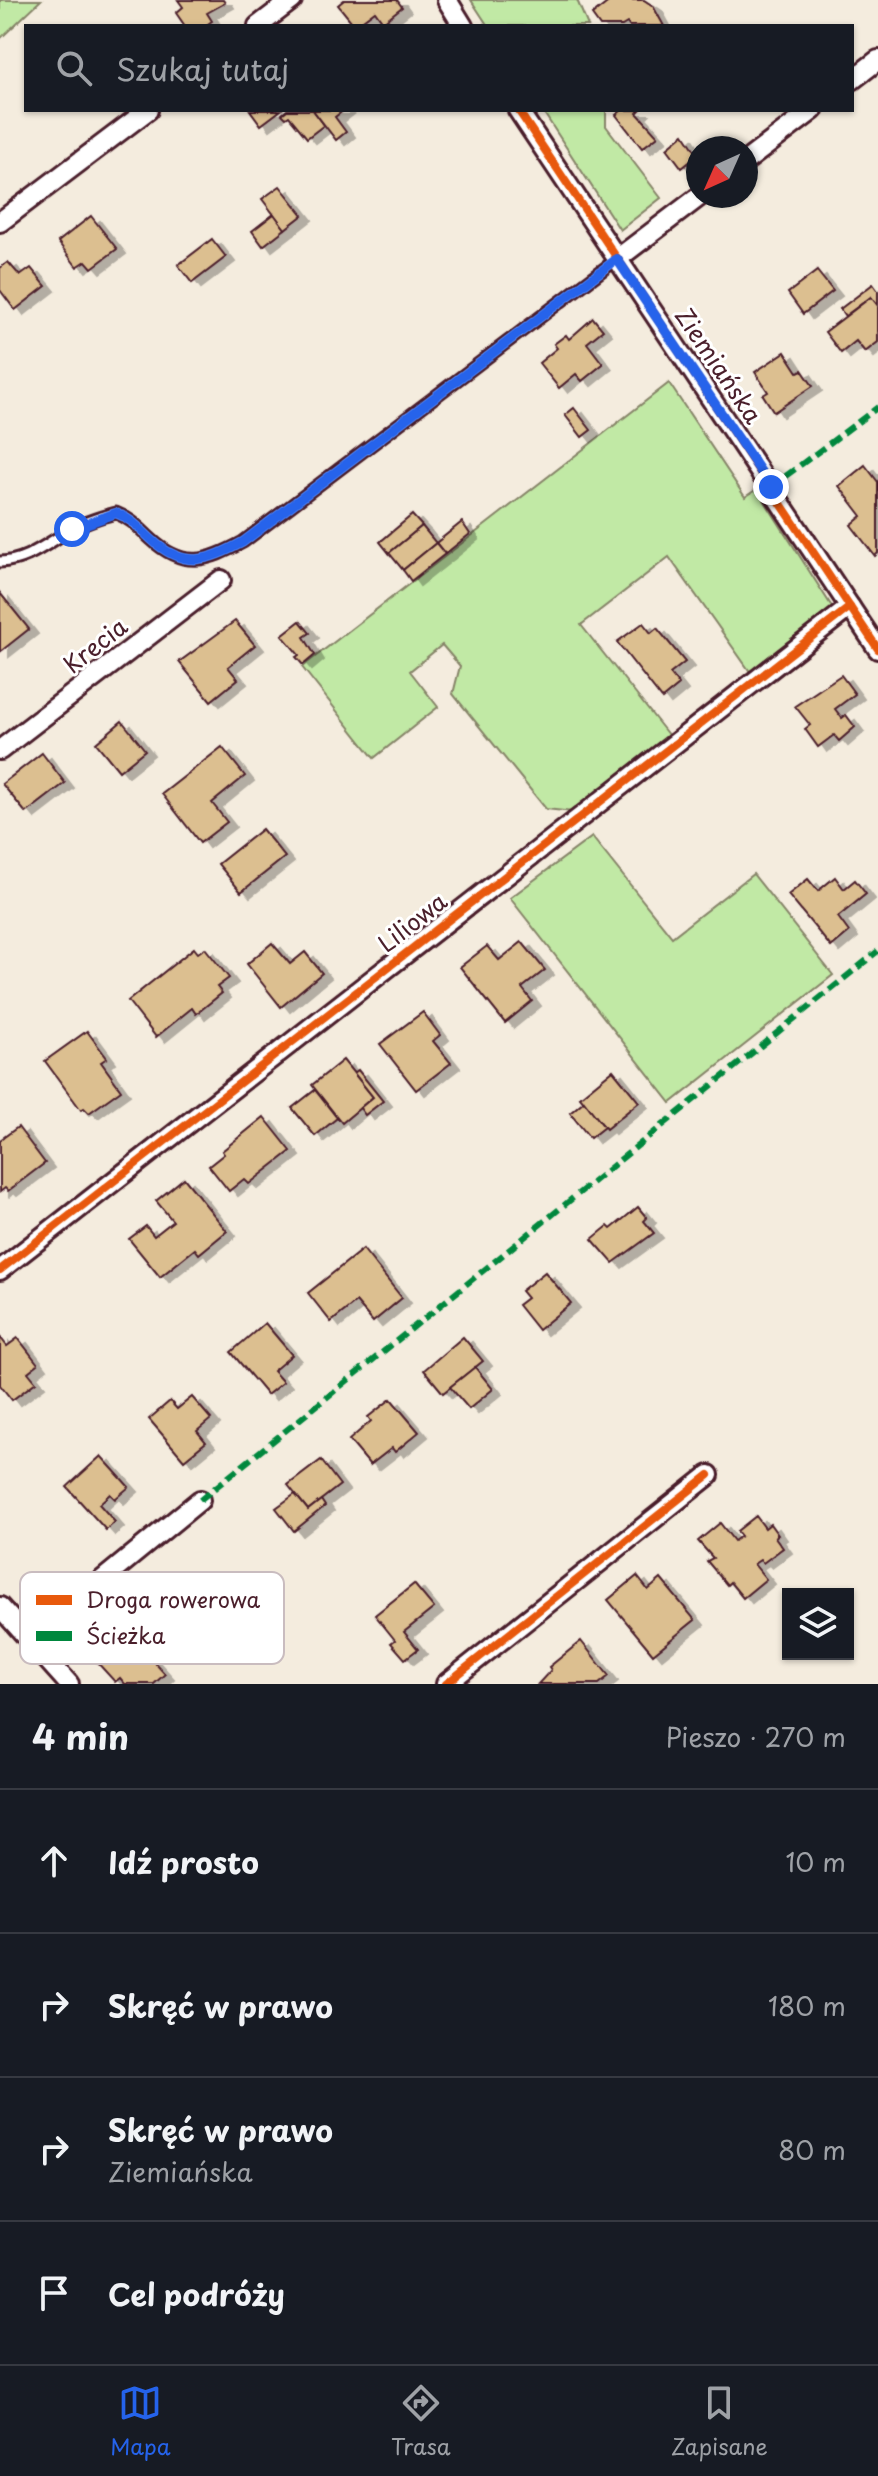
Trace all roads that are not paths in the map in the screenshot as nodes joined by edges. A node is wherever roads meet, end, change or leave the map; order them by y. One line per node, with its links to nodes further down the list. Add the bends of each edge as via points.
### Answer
1 (292, 0): 3 (street)
2 (447, 0): 4 (street)
3 (261, 24)
4 (462, 24)
5 (878, 60): 6 (street)
6 (854, 78)
7 (145, 112): 12 (street)
8 (519, 112): 13 (street, Ziemiańska)
9 (810, 112): 10 (street)
10 (758, 152)
11 (686, 207): 13 (street)
12 (0, 222)
13 (617, 259): 14 (lane, via 243,542 216,557 190,561 168,554 131,518 116,513 72,529 28,556); 16 (street, Ziemiańska)
14 (0, 562)
15 (221, 580): 18 (street, Krecia)
16 (850, 607): 17 (street, Ziemiańska); 19 (street, Liliowa)
17 (878, 649)
18 (0, 750)
19 (2, 1262)
20 (709, 1475): 27 (street)
21 (200, 1500): 22 (street)
22 (112, 1572)
23 (0, 1607): 24 (street)
24 (20, 1630)
25 (51, 1664): 26 (street)
26 (69, 1684)
27 (446, 1684)

